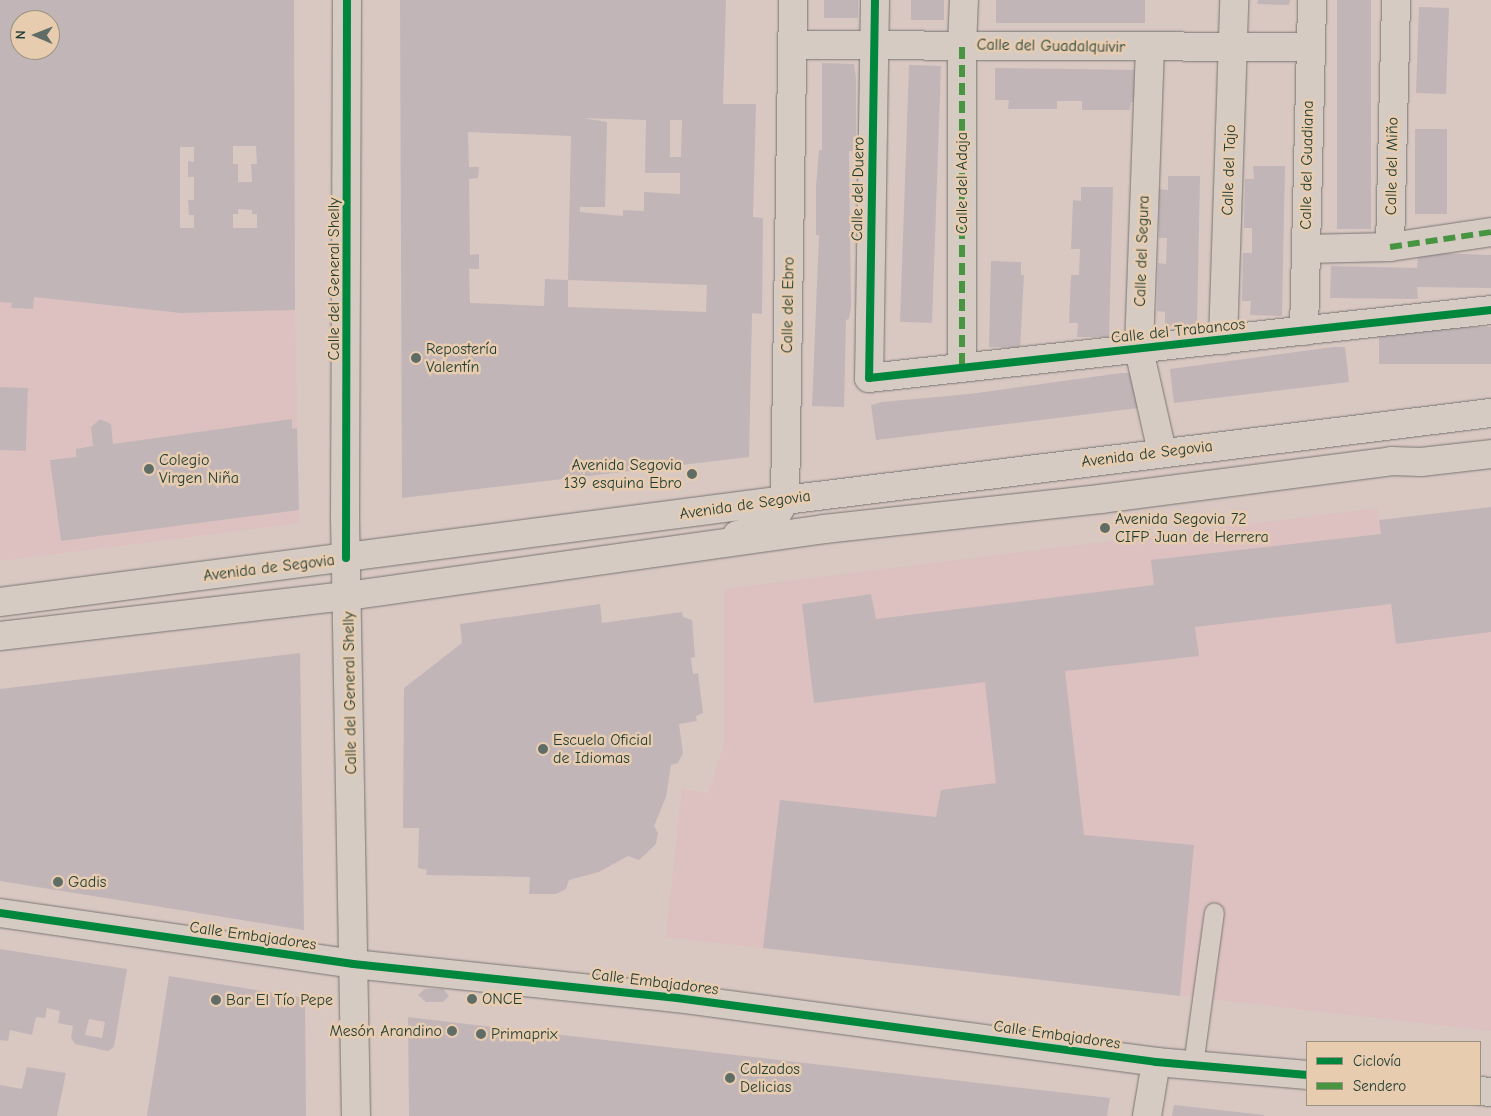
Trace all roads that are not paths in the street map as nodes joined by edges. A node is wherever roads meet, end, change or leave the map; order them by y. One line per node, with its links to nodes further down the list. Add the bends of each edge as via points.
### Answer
1 (347, 0): 28 (street, Calle del General Shelly)
2 (793, 0): 8 (street, Calle del Ebro)
3 (875, 0): 9 (street, Calle del Duero)
4 (964, 0): 10 (street, Calle del Adaja)
5 (1234, 0): 12 (street, Calle del Tajo)
6 (1312, 0): 13 (street, Calle del Guadiana)
7 (1396, 0): 15 (street, Calle del Miño)
8 (792, 44): 9 (street, Calle del Guadalquivir); 26 (street, Calle del Ebro)
9 (873, 45): 10 (street, Calle del Guadalquivir); 22 (street, Calle del Duero)
10 (962, 45): 11 (street, Calle del Guadalquivir); 21 (street, Calle del Adaja)
11 (1150, 47): 12 (street, Calle del Guadalquivir); 20 (street, Calle del Segura)
12 (1234, 47): 13 (street, Calle del Guadalquivir); 19 (street, Calle del Tajo)
13 (1310, 48): 16 (street, Calle del Guadiana)
14 (1491, 232): 15 (street)
15 (1390, 247): 16 (street)
16 (1306, 249): 18 (street, Calle del Guadiana)
17 (1491, 310): 18 (street, Calle del Trabancos)
18 (1304, 331): 19 (street, Calle del Trabancos)
19 (1223, 340): 20 (street, Calle del Trabancos)
20 (1139, 350): 21 (street, Calle del Trabancos); 24 (street, Calle del Segura)
21 (962, 365): 22 (street, Calle del Trabancos)
22 (869, 378)
23 (1491, 413): 24 (street, Avenida de Segovia)
24 (1162, 452): 26 (street, Avenida de Segovia)
25 (1491, 454): 27 (street, via 1421,462 1391,461)
26 (785, 500): 27 (street, Calle del Ebro, via 771,525); 28 (street, Avenida de Segovia)
27 (692, 549): 29 (street, via 612,557)
28 (346, 558): 29 (street, Calle del General Shelly); 30 (street, Avenida de Segovia)
29 (348, 596): 31 (street); 34 (street, Calle del General Shelly)
30 (0, 602)
31 (0, 636)
32 (1214, 912): 36 (lane)
33 (0, 913): 34 (street, Calle Embajadores)
34 (353, 964): 35 (street, Calle Embajadores, via 668,997); 38 (street, Calle del General Shelly)
35 (1156, 1062): 36 (street, Calle Embajadores); 39 (street)
36 (1193, 1065): 37 (street, Calle Embajadores)
37 (1306, 1075)
38 (356, 1116)
39 (1147, 1116)

